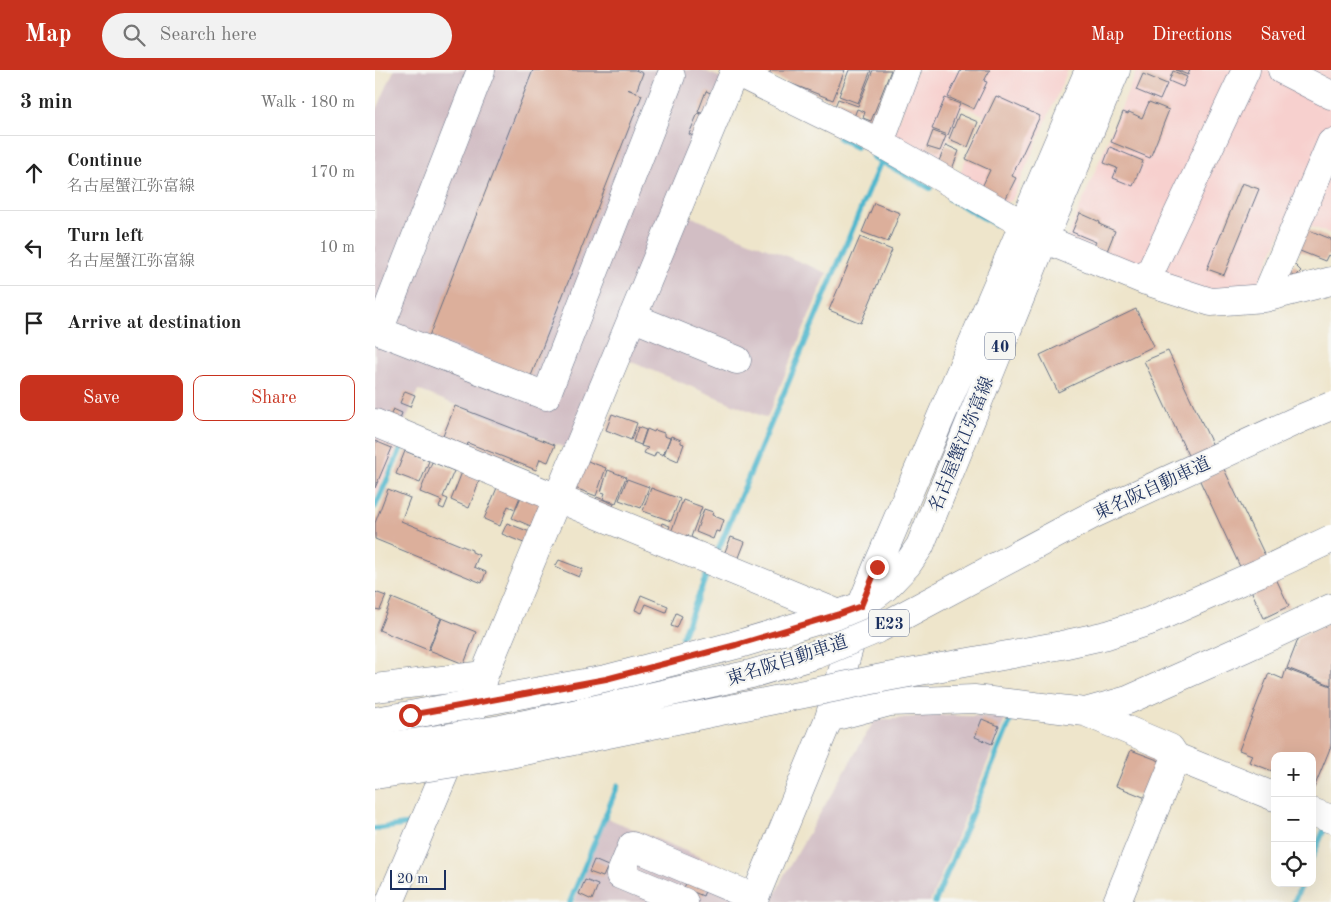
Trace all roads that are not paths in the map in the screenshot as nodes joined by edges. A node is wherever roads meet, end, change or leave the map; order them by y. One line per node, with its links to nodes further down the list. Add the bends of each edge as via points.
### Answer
1 (481, 70): 8 (main road, via 379,331 546,396)
2 (734, 70): 10 (main road); 16 (main road)
3 (907, 70): 10 (main road)
4 (1089, 70): 12 (main road, 名古屋蟹江弥富線 / 40)
5 (1116, 70): 12 (main road, 名古屋蟹江弥富線 / 40)
6 (1246, 70): 13 (main road)
7 (1282, 70): 9 (main road)
8 (671, 76)
9 (1331, 95)
10 (880, 143): 12 (main road)
11 (1331, 143): 15 (main road)
12 (1034, 231): 13 (main road); 23 (main road, 名古屋蟹江弥富線 / 40, via 920,546 885,588)
13 (1146, 281): 15 (main road, via 1211,302)
14 (1331, 281): 15 (main road)
15 (1265, 298)
16 (632, 317): 17 (main road); 20 (main road)
17 (737, 360)
18 (1331, 406): 30 (main road, 東名阪自動車道 / E23, bridge, via 1096,513 880,628 818,654 751,674 583,712 501,729)
19 (375, 423): 20 (main road)
20 (557, 498): 23 (main road); 24 (main road)
21 (1331, 539): 32 (main road, 東名阪自動車道, bridge, via 1150,621 1107,635 505,755)
22 (1331, 608): 27 (main road, via 1128,700)
23 (850, 610): 26 (main road, 名古屋蟹江弥富線 / 40, via 736,645 606,679); 28 (main road)
24 (484, 676): 25 (main road); 26 (main road)
25 (375, 688)
26 (476, 703): 29 (main road, 名古屋蟹江弥富線 / 40); 37 (main road)
27 (1085, 712): 28 (main road, via 974,699 890,702); 31 (main road, via 1170,748)
28 (829, 718): 36 (main road)
29 (375, 721)
30 (375, 748)
31 (1177, 757): 33 (main road); 39 (main road)
32 (375, 775)
33 (1271, 795)
34 (1316, 813): 35 (main road)
35 (1331, 819)
36 (754, 900): 38 (main road, via 632,846 620,875)
37 (390, 902)
38 (684, 902)
39 (1117, 902)

